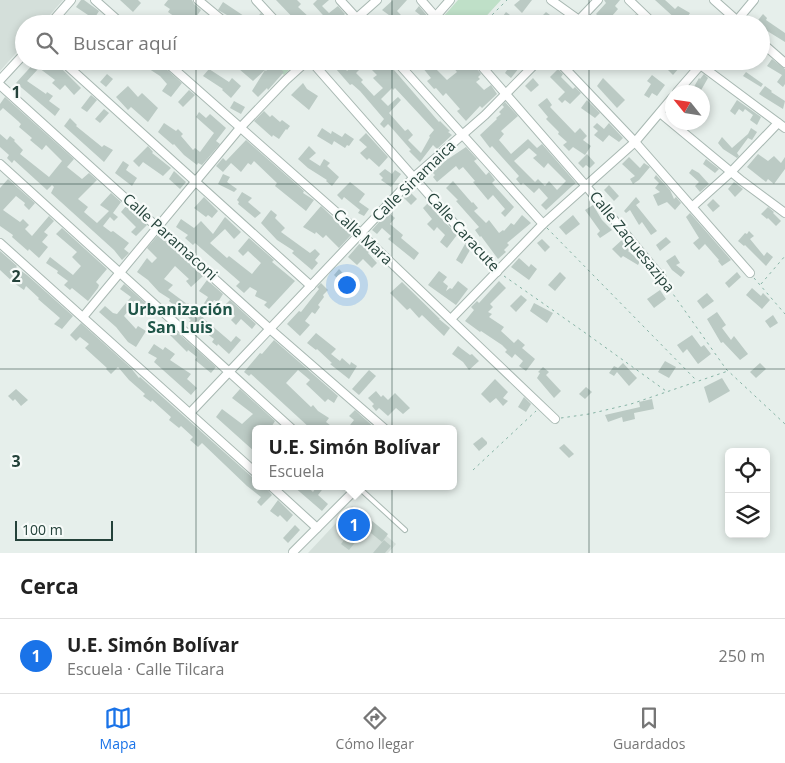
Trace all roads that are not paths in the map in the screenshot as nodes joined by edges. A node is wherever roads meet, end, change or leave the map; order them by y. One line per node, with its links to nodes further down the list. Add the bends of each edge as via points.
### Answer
1 (71, 0): 14 (street)
2 (95, 0): 15 (street)
3 (198, 0): 16 (street)
4 (256, 0): 17 (street)
5 (340, 0): 18 (street)
6 (377, 0): 19 (street)
7 (421, 0): 20 (street)
8 (450, 0): 21 (street)
9 (551, 0): 22 (street)
10 (598, 0): 23 (street)
11 (629, 0): 24 (street)
12 (714, 0): 25 (street)
13 (754, 0): 26 (street)
14 (58, 15)
15 (112, 15)
16 (216, 15)
17 (270, 15)
18 (351, 15)
19 (363, 15)
20 (435, 15)
21 (437, 15)
22 (569, 15)
23 (584, 15)
24 (645, 15)
25 (729, 15)
26 (743, 15)
27 (770, 50): 28 (street)
28 (785, 63)
29 (15, 64): 40 (street)
30 (72, 70): 54 (street)
31 (175, 70): 47 (street, Calle Mara)
32 (297, 70): 47 (street)
33 (319, 70): 53 (street, Calle Caracute)
34 (404, 70): 49 (street)
35 (485, 70): 43 (street, Calle Zaquesazipa)
36 (529, 70): 43 (street, Calle Sinamaica)
37 (567, 70): 50 (street)
38 (694, 70): 42 (street)
39 (709, 70): 46 (street)
40 (0, 80)
41 (0, 85): 59 (street, Calle Paramaconi)
42 (683, 85)
43 (506, 94): 49 (street, Calle Sinamaica); 55 (street, Calle Zaquesazipa)
44 (665, 107): 45 (street)
45 (660, 113): 50 (street); 52 (street)
46 (778, 123): 48 (street); 52 (street)
47 (240, 128): 54 (street); 60 (street, Calle Mara)
48 (785, 128)
49 (462, 135): 53 (street, Calle Sinamaica); 58 (street)
50 (635, 142): 55 (street); 56 (street)
51 (0, 164): 63 (street)
52 (731, 172): 56 (street); 57 (street)
53 (414, 177): 60 (street, Calle Sinamaica); 62 (street, Calle Caracute)
54 (195, 182): 59 (street); 66 (street)
55 (586, 186): 58 (street); 65 (street, Calle Zaquesazipa)
56 (692, 207): 64 (street)
57 (785, 213)
58 (543, 224): 62 (street)
59 (158, 227): 63 (street); 69 (street, Calle Paramaconi)
60 (361, 234): 66 (street, Calle Sinamaica); 68 (street, Calle Mara)
61 (0, 243): 67 (street)
62 (497, 272): 68 (street)
63 (120, 273): 67 (street); 70 (street)
64 (750, 273)
65 (662, 278)
66 (311, 286): 69 (street, Calle Sinamaica)
67 (83, 317): 71 (street)
68 (451, 320): 72 (street, Calle Mara)
69 (270, 329): 70 (street, Calle Sinamaica); 74 (street, Calle Paramaconi)
70 (229, 372): 71 (street, Calle Sinamaica); 73 (street)
71 (190, 413): 75 (street)
72 (555, 419)
73 (288, 425)
74 (380, 425)
75 (252, 469)
76 (275, 490): 79 (street)
77 (355, 490): 79 (street)
78 (361, 490): 80 (lane)
79 (317, 528): 81 (street)
80 (405, 530)
81 (293, 552)

